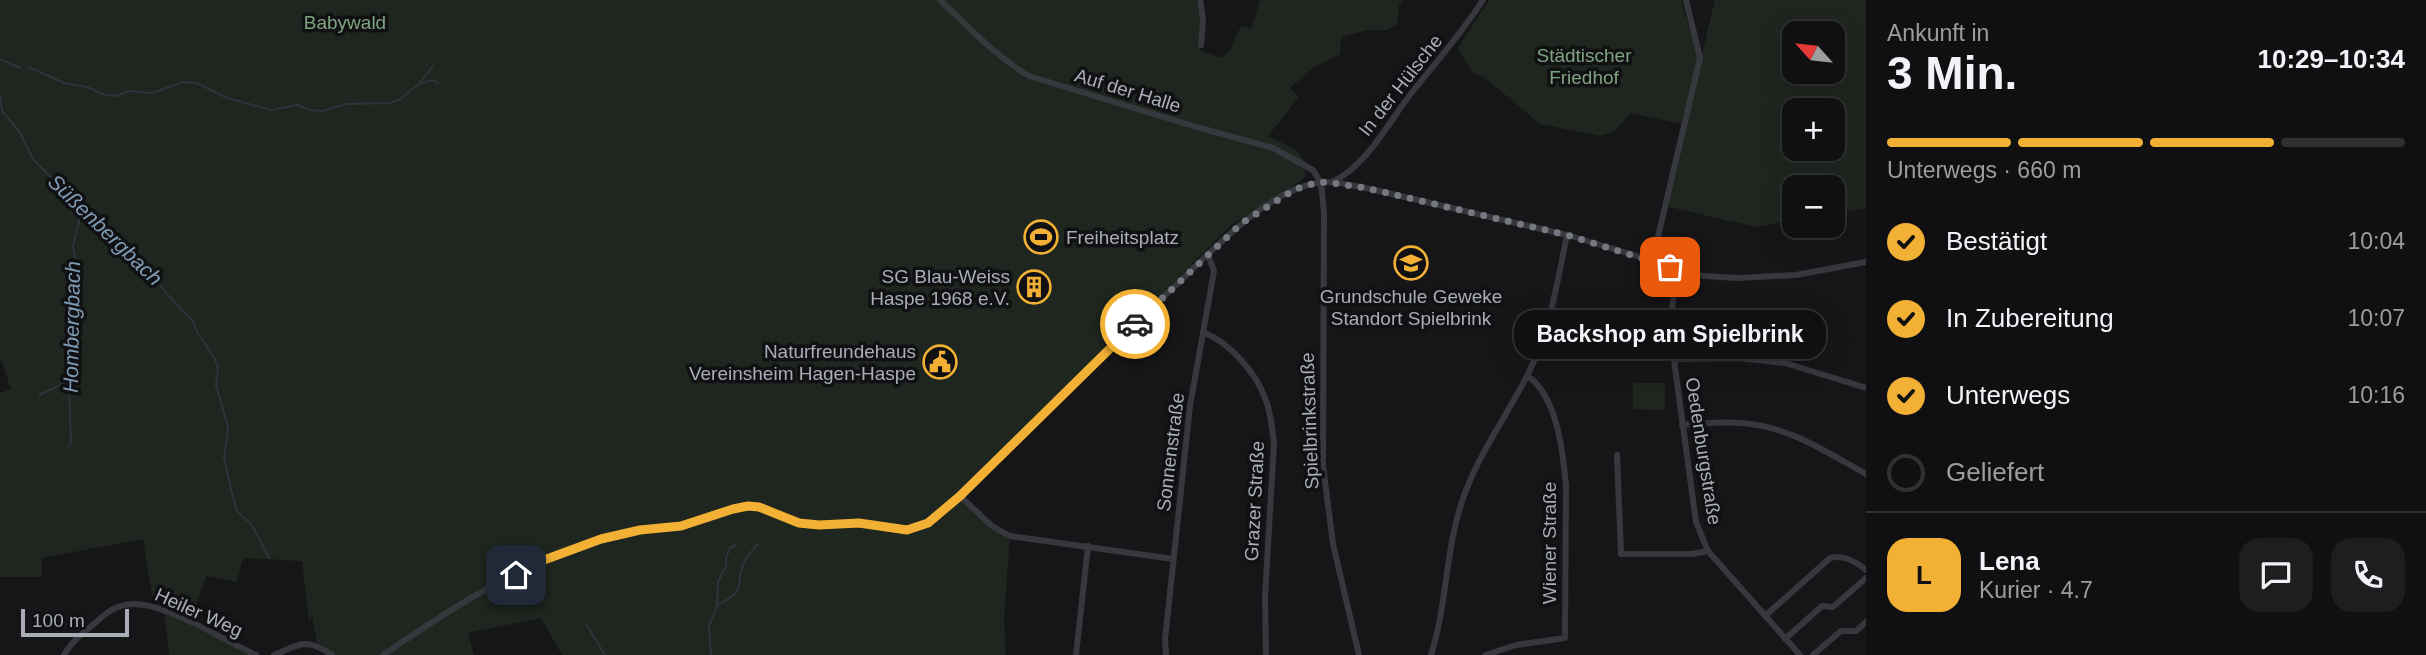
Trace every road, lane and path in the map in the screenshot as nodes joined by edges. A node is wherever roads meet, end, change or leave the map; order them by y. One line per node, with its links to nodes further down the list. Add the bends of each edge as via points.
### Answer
1 (940, 0): 7 (street, Auf der Halle, via 1029,76 1255,141 1313,170)
2 (1200, 0): 5 (street)
3 (1483, 0): 6 (street, In der Hülsche, via 1468,26 1374,145 1348,174)
4 (1686, 0): 10 (street, via 1700,58)
5 (1201, 45)
6 (1333, 182): 7 (street); 8 (street)
7 (1321, 183): 9 (street, via 1278,198); 37 (street, Spielbrinkstraße, via 1323,465 1334,544)
8 (1567, 235): 10 (street); 15 (street, via 1551,316)
9 (1208, 255): 13 (street, Sonnenstraße, via 1214,271); 20 (street)
10 (1652, 262): 12 (street)
11 (1866, 262): 12 (street, via 1796,275 1738,278)
12 (1677, 270): 14 (street, Oedenburgstraße)
13 (1205, 333): 23 (street, Sonnenstraße, via 1190,407); 36 (street, Grazer Straße, via 1242,362 1265,397 1271,418 1274,443)
14 (1673, 359): 16 (street, via 1785,363); 17 (street, Oedenburgstraße)
15 (1528, 376): 38 (street, via 1465,492); 39 (street, Wiener Straße, via 1540,384 1564,463 1565,638)
16 (1866, 388)
17 (1682, 425): 19 (street, via 1741,423 1786,432); 22 (street, Oedenburgstraße, via 1696,522)
18 (1617, 455): 22 (street, via 1621,554)
19 (1866, 474)
20 (960, 496): 21 (street, via 1010,536); 33 (street, via 928,523 907,530 859,523 799,523 748,506 681,526 601,539 544,560 478,593)
21 (1088, 546): 23 (street); 34 (street)
22 (1708, 551): 26 (street, Oedenburgstraße)
23 (1174, 559): 35 (street, Sonnenstraße)
24 (1866, 570): 26 (street, via 1841,557 1830,558)
25 (1866, 578): 28 (street, via 1832,607 1822,606)
26 (1765, 616): 28 (street, Oedenburgstraße)
27 (1866, 622): 41 (street, via 1856,631 1841,631)
28 (1785, 639): 40 (street, Oedenburgstraße)
29 (64, 655): 30 (street, Heiler Weg, via 110,611 136,603 164,610)
30 (256, 655)
31 (274, 655): 32 (street, via 309,643)
32 (332, 655)
33 (383, 655)
34 (1076, 655)
35 (1166, 655)
36 (1266, 655)
37 (1359, 655)
38 (1431, 655)
39 (1485, 655)
40 (1800, 655)
41 (1813, 655)

